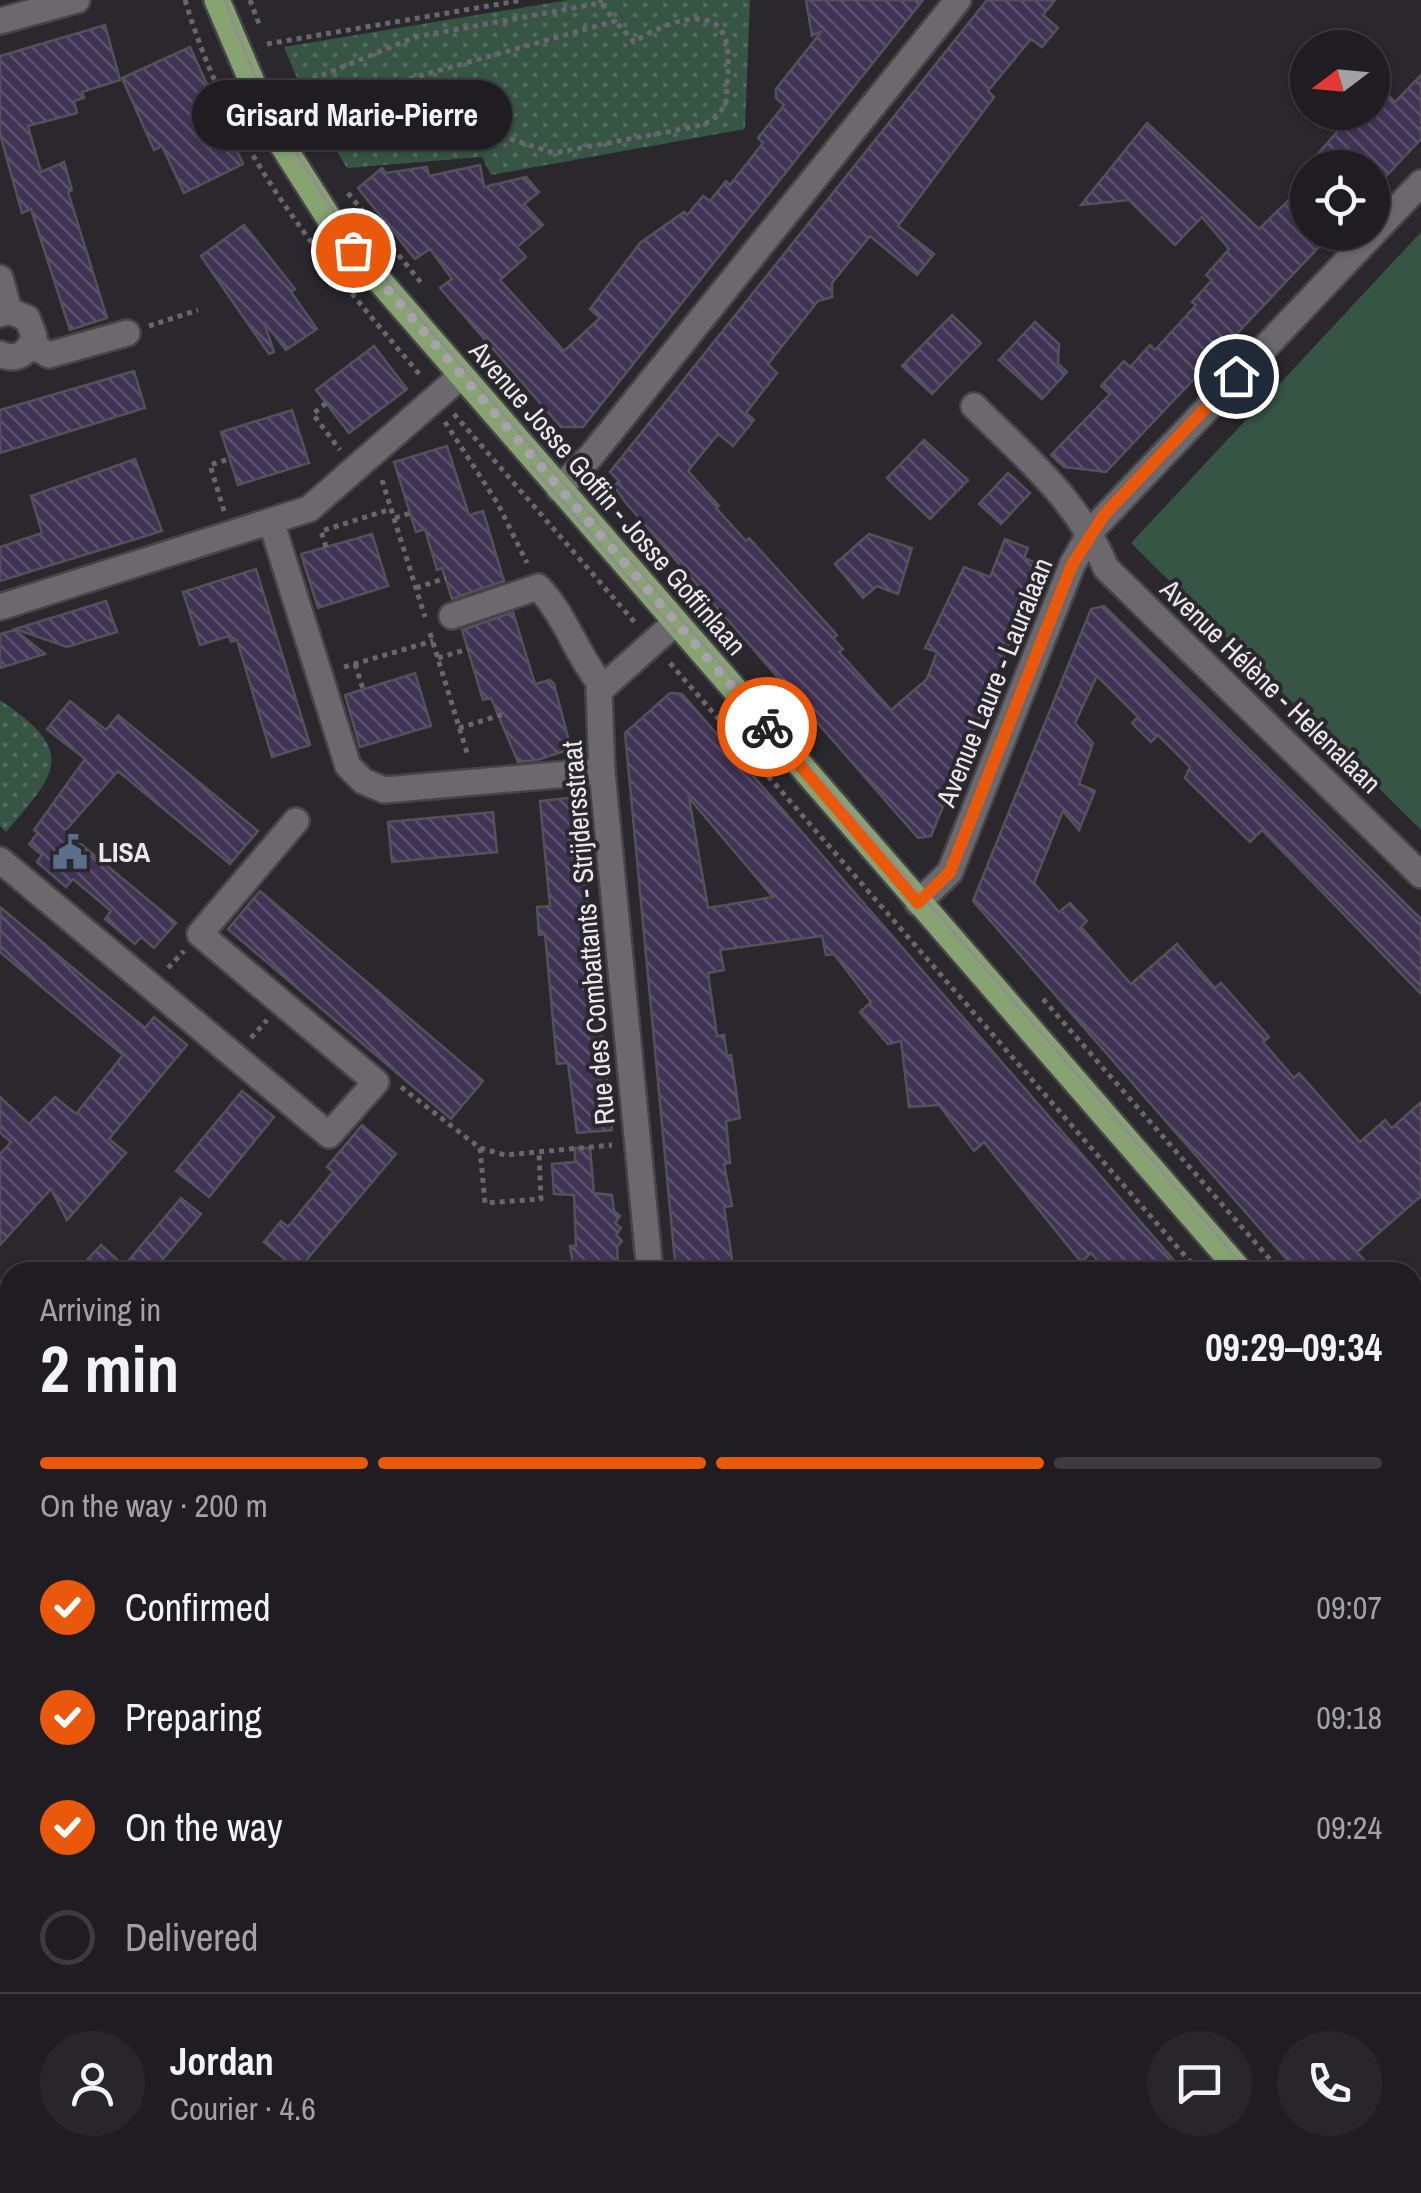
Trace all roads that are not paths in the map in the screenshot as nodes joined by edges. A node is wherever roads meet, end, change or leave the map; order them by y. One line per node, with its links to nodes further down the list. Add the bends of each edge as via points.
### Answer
1 (76, 0): 4 (street)
2 (217, 0): 11 (main road, Avenue Josse Goffin - Josse Goffinlaan, via 250,84 296,170 339,234)
3 (958, 0): 13 (street)
4 (0, 21)
5 (1421, 183): 15 (street, Avenue Laure - Lauralaan)
6 (0, 278): 7 (street)
7 (5, 312): 9 (street, via 27,318)
8 (127, 333): 9 (street, via 49,355)
9 (32, 345): 10 (street)
10 (2, 358)
11 (461, 376): 13 (main road, Avenue Josse Goffin - Josse Goffinlaan); 14 (street, via 309,509)
12 (974, 406): 15 (street, Avenue Hélène - Helenalaan)
13 (559, 489): 18 (main road, Avenue Josse Goffin - Josse Goffinlaan)
14 (271, 521): 16 (street); 20 (street, via 348,766 363,781 384,790)
15 (1091, 531): 23 (street, Avenue Hélène - Helenalaan, via 1106,568); 24 (street, Avenue Laure - Lauralaan, via 950,872)
16 (0, 608)
17 (452, 616): 19 (street, via 538,588 558,608 580,659)
18 (676, 622): 19 (street); 24 (main road, Avenue Josse Goffin - Josse Goffinlaan)
19 (603, 687): 20 (street, Rue des Combattants - Strijdersstraat)
20 (602, 771): 25 (street, Rue des Combattants - Strijdersstraat)
21 (285, 826): 22 (street, via 200,934 376,1082 329,1135)
22 (0, 860)
23 (1421, 876)
24 (918, 903): 26 (main road, Avenue Josse Goffin - Josse Goffinlaan)
25 (649, 1262)
26 (1232, 1262)

